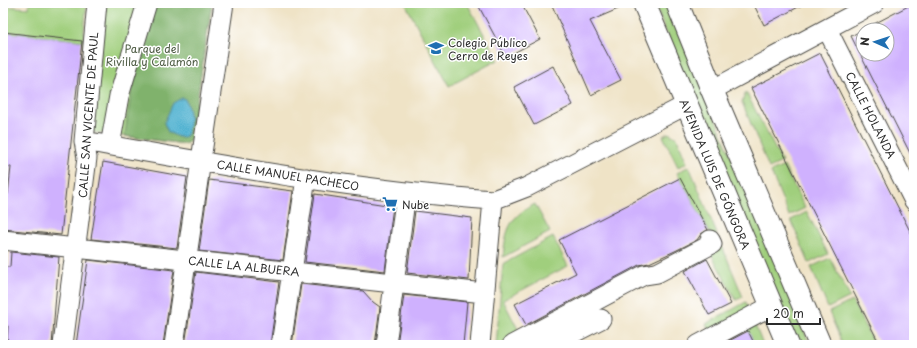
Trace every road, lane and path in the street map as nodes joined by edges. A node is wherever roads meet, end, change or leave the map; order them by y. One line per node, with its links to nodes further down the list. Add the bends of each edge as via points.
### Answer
1 (97, 3): 10 (street, CALLE SAN VICENTE DE PAUL)
2 (147, 3): 11 (street, via 120,96)
3 (224, 3): 12 (street)
4 (644, 3): 9 (main road, AVENIDA LUIS DE GÓNGORA)
5 (677, 3): 8 (main road)
6 (875, 3): 7 (street)
7 (827, 29): 8 (street); 16 (street, CALLE HOLANDA)
8 (712, 90): 35 (main road)
9 (686, 105): 15 (street, via 527,187); 24 (main road, AVENIDA LUIS DE GÓNGORA)
10 (84, 141): 11 (street, CALLE MANUEL PACHECO); 19 (street, CALLE SAN VICENTE DE PAUL, via 87,158)
11 (110, 146): 12 (street, CALLE MANUEL PACHECO)
12 (202, 162): 13 (street, CALLE MANUEL PACHECO); 20 (street)
13 (306, 178): 14 (street, CALLE MANUEL PACHECO); 21 (street)
14 (406, 193): 15 (street, CALLE MANUEL PACHECO); 22 (street)
15 (493, 200): 23 (street)
16 (914, 202)
17 (715, 237): 31 (street, via 712,244 657,273 644,275)
18 (3, 240): 19 (street, CALLE LA ALBUERA)
19 (76, 248): 20 (street, CALLE LA ALBUERA); 26 (street, CALLE SAN VICENTE DE PAUL)
20 (187, 260): 21 (street, CALLE LA ALBUERA); 27 (street)
21 (292, 271): 22 (street, CALLE LA ALBUERA); 28 (street)
22 (394, 283): 23 (street, CALLE LA ALBUERA); 29 (street)
23 (484, 293): 30 (street)
24 (771, 306): 33 (street); 34 (main road, AVENIDA LUIS DE GÓNGORA)
25 (601, 319): 32 (street)
26 (63, 345)
27 (174, 345)
28 (281, 345)
29 (386, 345)
30 (480, 345)
31 (512, 345)
32 (550, 345)
33 (698, 345)
34 (788, 345)
35 (820, 345)

